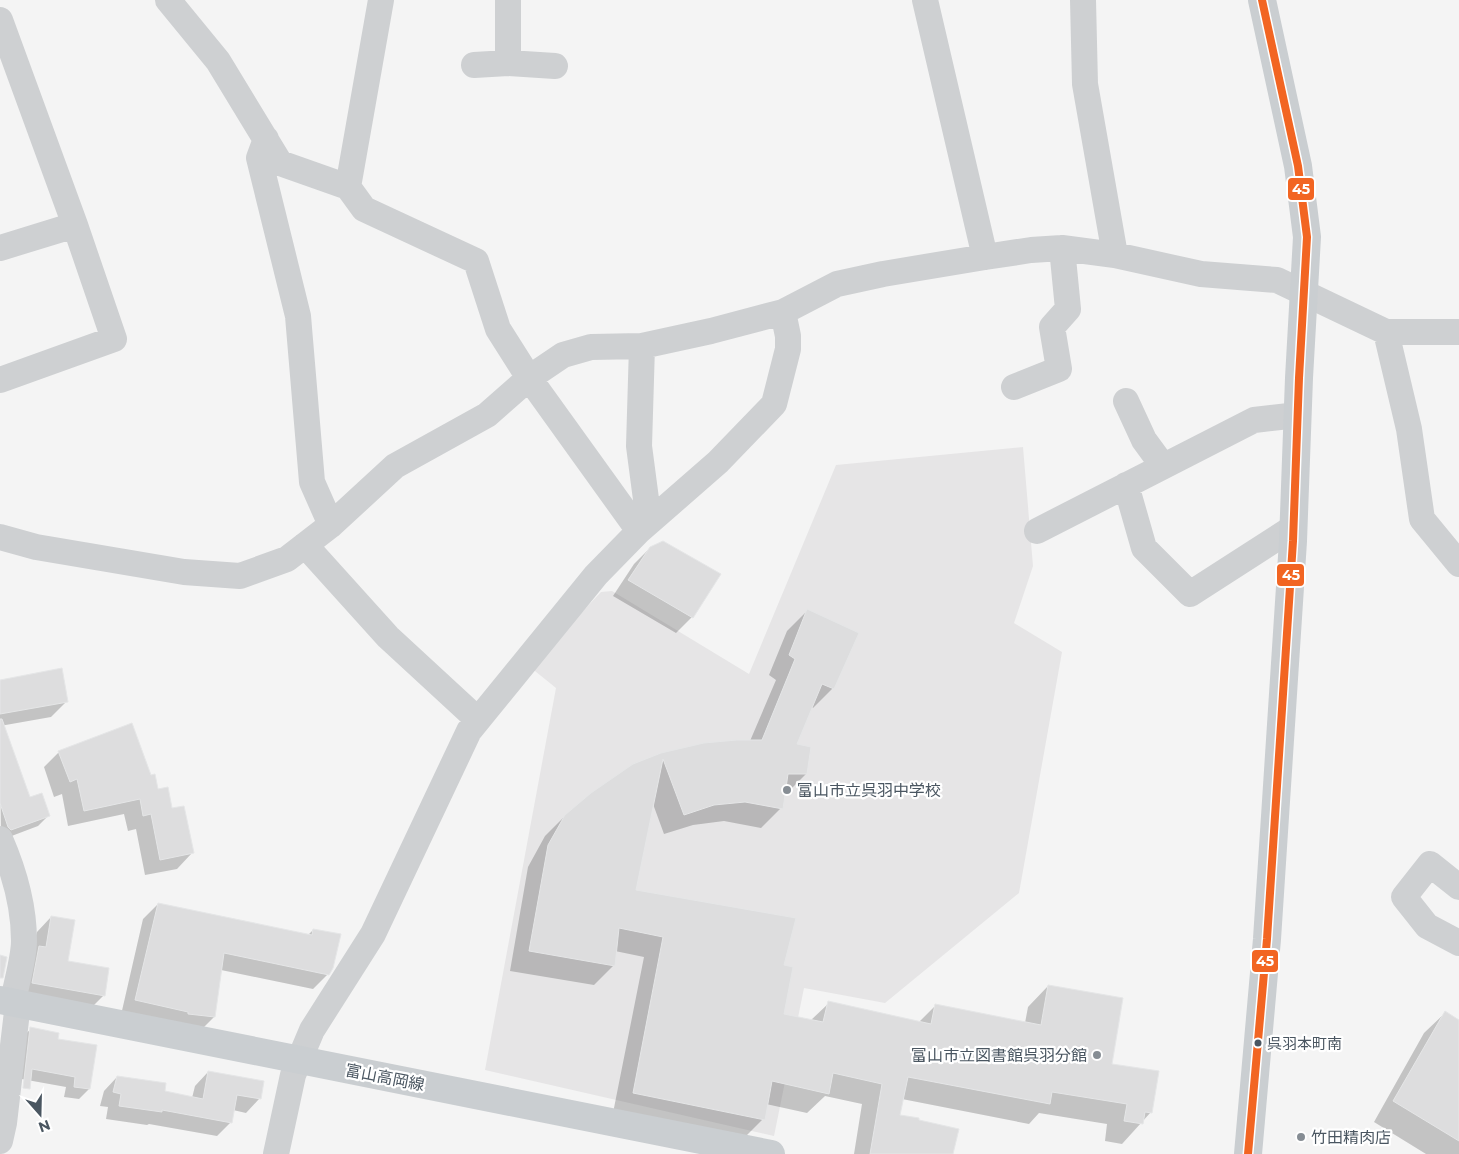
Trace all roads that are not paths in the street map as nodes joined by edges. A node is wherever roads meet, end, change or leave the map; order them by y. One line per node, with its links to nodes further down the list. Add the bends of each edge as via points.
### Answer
1 (168, 0): 11 (street, via 218,61)
2 (381, 0): 12 (street)
3 (508, 0): 8 (street)
4 (925, 0): 17 (street)
5 (1083, 0): 16 (street, via 1085,84)
6 (1262, 0): 18 (main road, via 1298,166 1307,237)
7 (0, 20): 13 (street)
8 (508, 63): 9 (street); 10 (street)
9 (474, 64)
10 (555, 66)
11 (266, 140): 12 (street, via 280,164); 30 (street, via 259,158 298,316 312,482)
12 (348, 186): 23 (street, via 364,209 476,261 498,329)
13 (75, 225): 14 (street); 24 (street, via 114,339)
14 (0, 248)
15 (1062, 248): 16 (street); 17 (street); 25 (street, via 1068,309 1052,327 1059,369)
16 (1115, 255): 18 (street, via 1201,274 1277,280)
17 (985, 256): 19 (street, via 837,284)
18 (1304, 294): 20 (street); 27 (main road)
19 (783, 312): 22 (street); 31 (street, via 788,348 774,404 718,462)
20 (1386, 332): 21 (street); 36 (street, via 1409,428 1422,519)
21 (1459, 332)
22 (642, 346): 23 (street, via 591,347 563,355); 31 (street, via 639,446)
23 (529, 378): 30 (street, via 487,415 395,466); 31 (street)
24 (0, 380)
25 (1014, 387)
26 (1126, 401): 28 (street, via 1144,440)
27 (1298, 414): 28 (street, via 1254,420); 32 (main road)
28 (1163, 466): 29 (street)
29 (1126, 485): 32 (street, via 1144,548 1190,594); 33 (street)
30 (331, 525): 35 (street)
31 (644, 527): 37 (street, via 596,575)
32 (1294, 527): 46 (main road, via 1267,939)
33 (1037, 531)
34 (0, 537): 35 (street, via 36,547 184,572 240,576 287,559)
35 (305, 545): 37 (street, via 388,637)
36 (1459, 564)
37 (478, 720): 42 (street, via 469,731 373,934 312,1030)
38 (0, 839): 41 (street, via 21,905 24,942)
39 (1459, 887): 40 (street, via 1430,864 1404,897 1427,926)
40 (1459, 944)
41 (10, 1002): 42 (main road, 富山高岡線); 43 (street, via 4,1123)
42 (300, 1060): 44 (main road, 富山高岡線); 45 (street, via 293,1076)
43 (0, 1141)
44 (764, 1153)
45 (276, 1154)
46 (1248, 1154)

